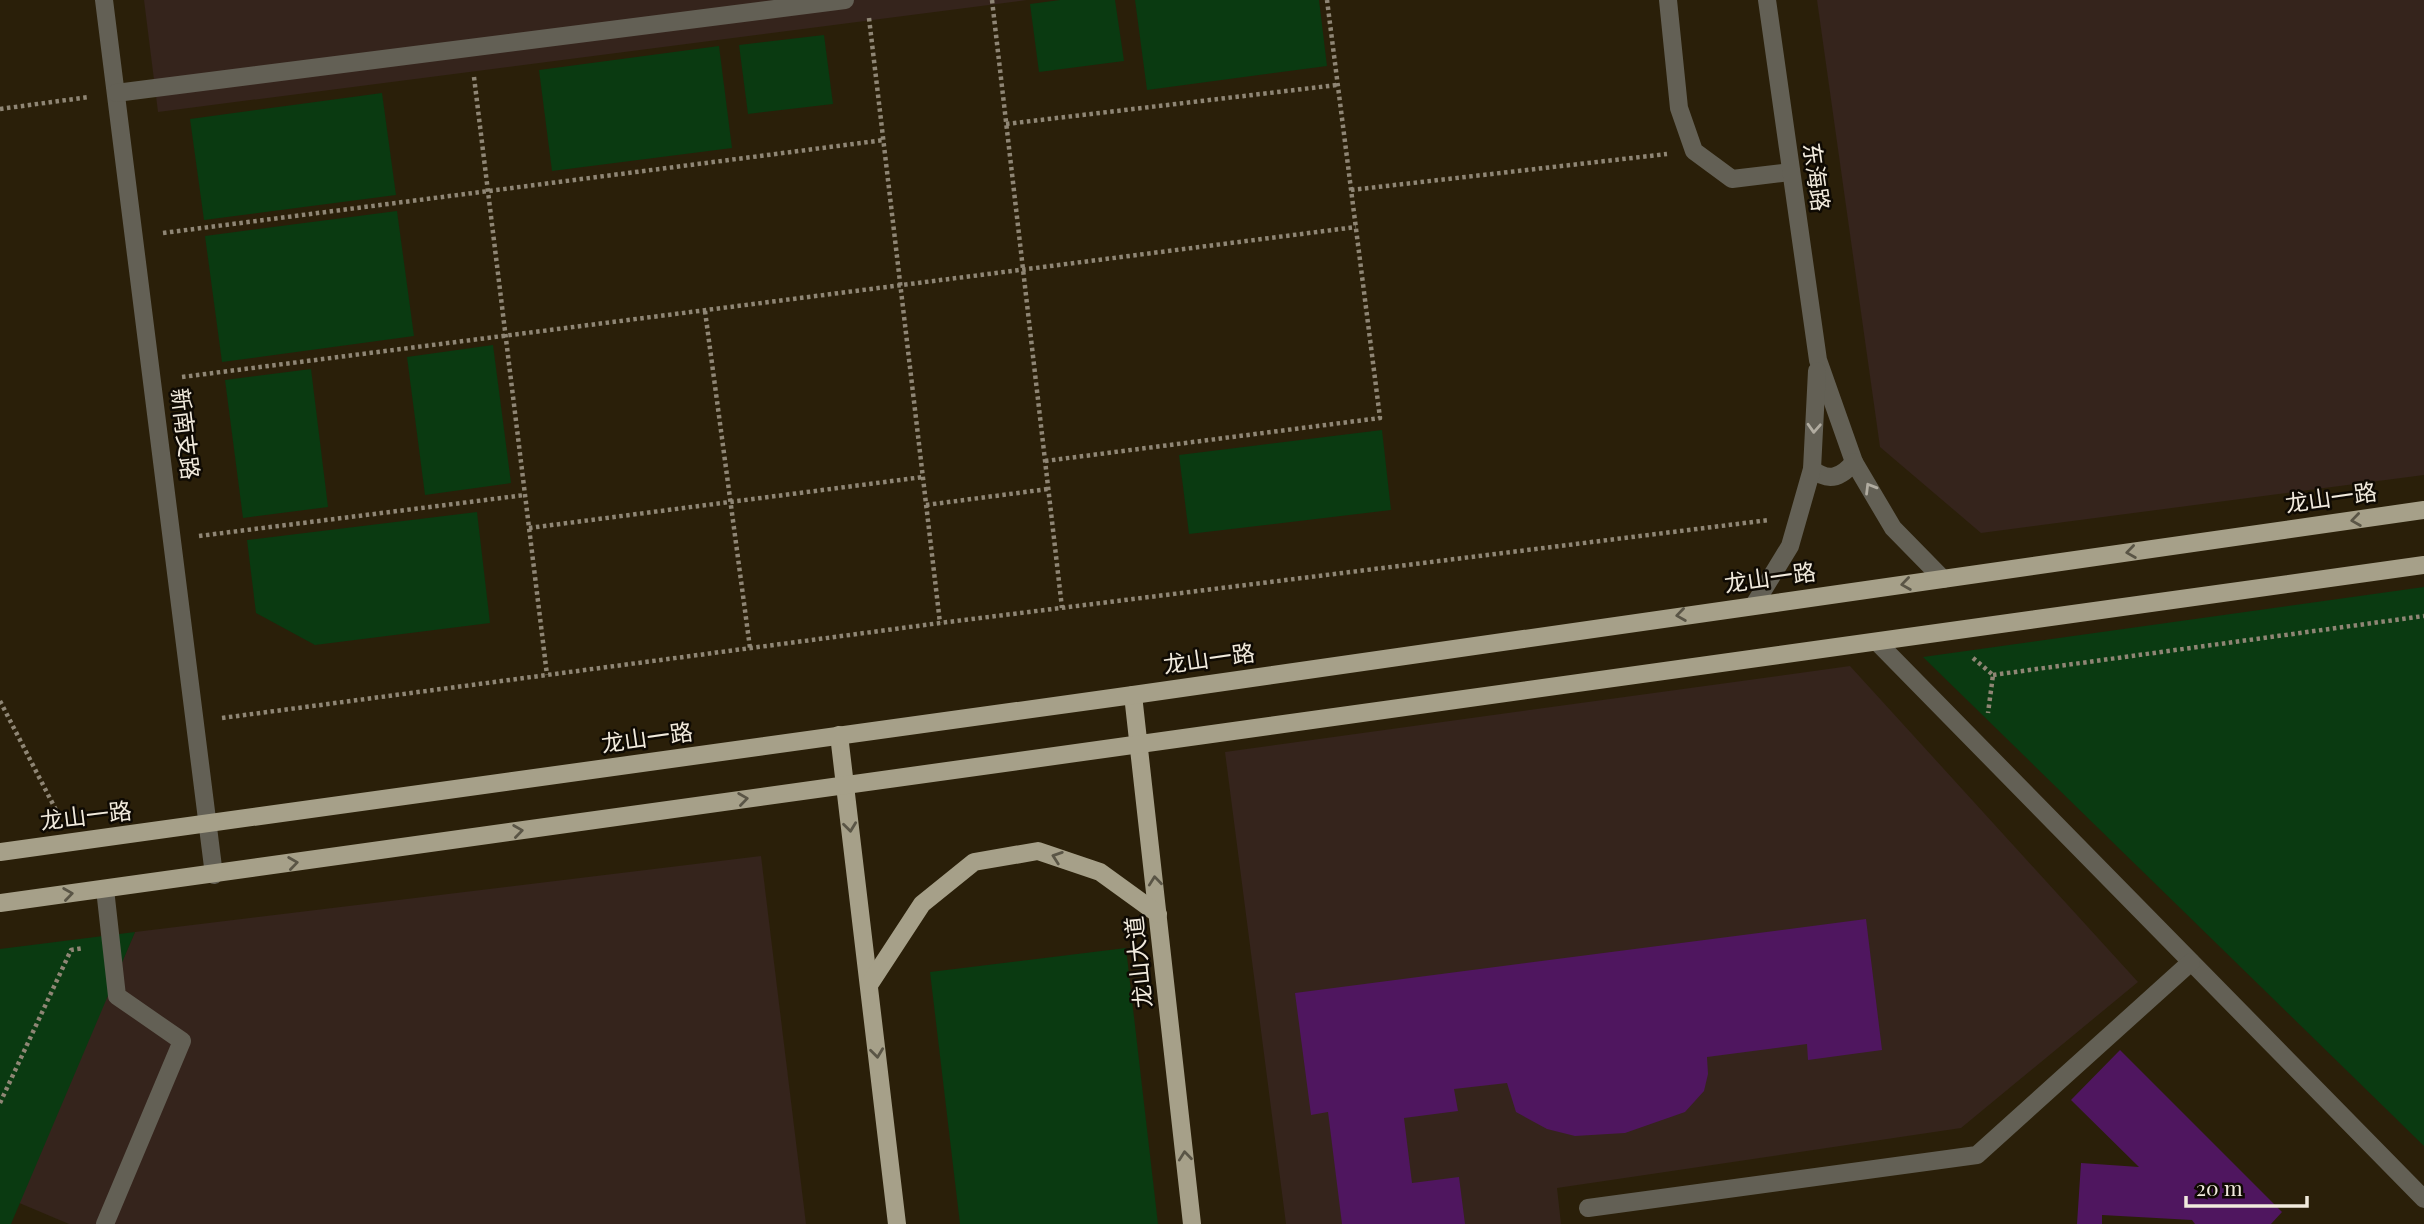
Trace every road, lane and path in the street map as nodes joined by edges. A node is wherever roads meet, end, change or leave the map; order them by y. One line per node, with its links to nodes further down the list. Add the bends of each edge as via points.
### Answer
1 (104, 0): 11 (street, 新南支路)
2 (845, 0): 7 (street)
3 (992, 0): 13 (path)
4 (1328, 0): 10 (path)
5 (1668, 0): 15 (street, via 1679,108)
6 (1767, 0): 16 (street, 东海路)
7 (739, 7): 9 (street)
8 (869, 13): 14 (path)
9 (471, 48): 11 (street); 18 (path)
10 (1337, 85): 13 (path); 17 (path)
11 (116, 93): 12 (path); 20 (street, 新南支路)
12 (0, 109)
13 (1006, 124): 21 (path)
14 (884, 140): 18 (path); 22 (path)
15 (1694, 151): 16 (street, via 1732,179); 17 (path)
16 (1791, 172): 25 (street, 东海路)
17 (1351, 190): 19 (path)
18 (488, 191): 20 (path); 24 (path)
19 (1356, 227): 21 (path); 27 (path, via 1380,418)
20 (135, 237): 26 (street, 新南支路)
21 (1023, 269): 22 (path); 27 (path)
22 (900, 285): 23 (path); 30 (path)
23 (705, 311): 24 (path); 33 (path)
24 (505, 336): 26 (path); 32 (path)
25 (1818, 360): 28 (street); 29 (street, one-way to 29)
26 (153, 381): 38 (street, 新南支路)
27 (1045, 461): 31 (path)
28 (1854, 462): 29 (street, via 1834,478); 40 (street, one-way to 28, via 1894,528)
29 (1812, 469): 36 (street)
30 (923, 477): 33 (path); 34 (path)
31 (1048, 489): 34 (path); 42 (path)
32 (525, 495): 37 (path); 38 (path)
33 (730, 502): 37 (path); 47 (path)
34 (926, 505): 44 (path)
35 (2424, 510): 40 (main road, 龙山一路, one-way to 40)
36 (1798, 516): 41 (street, via 1790,546); 42 (path)
37 (529, 528): 48 (path)
38 (174, 539): 52 (street, 新南支路)
39 (2424, 565): 45 (main road)
40 (1944, 579): 41 (main road, 龙山一路, one-way to 41)
41 (1754, 605): 50 (main road, 龙山一路, one-way to 50)
42 (1062, 608): 44 (path)
43 (2424, 616): 49 (path)
44 (940, 623): 47 (path)
45 (1944, 633): 46 (main road); 49 (path)
46 (1878, 643): 54 (main road); 55 (street)
47 (750, 648): 48 (path)
48 (547, 675): 52 (path)
49 (1993, 675): 55 (path)
50 (1133, 695): 53 (main road, 龙山一路); 54 (main road, 龙山大道)
51 (0, 701): 58 (path)
52 (197, 722): 57 (street, 新南支路)
53 (839, 735): 56 (main road); 57 (main road, 龙山一路)
54 (1140, 744): 56 (main road); 63 (main road, 龙山大道, one-way to 54)
55 (1983, 748): 65 (street)
56 (845, 784): 60 (main road, one-way to 56); 66 (main road, one-way to 66)
57 (210, 824): 58 (main road, 龙山一路); 60 (street, 新南支路)
58 (72, 842): 59 (main road, 龙山一路)
59 (0, 852)
60 (214, 875): 61 (main road)
61 (105, 889): 62 (main road, one-way to 61); 64 (street)
62 (0, 903)
63 (1158, 914): 66 (main road, one-way to 66, via 1100,872 1038,851 974,862 922,904); 72 (main road, 龙山大道, one-way to 63)
64 (111, 945): 67 (path, via 71,950); 70 (street, via 117,996 183,1041)
65 (2191, 962): 68 (street); 69 (street, via 1977,1155)
66 (869, 985): 71 (main road, one-way to 71)
67 (0, 1102)
68 (2424, 1199)
69 (1588, 1208)
70 (105, 1224)
71 (897, 1224)
72 (1192, 1224)

